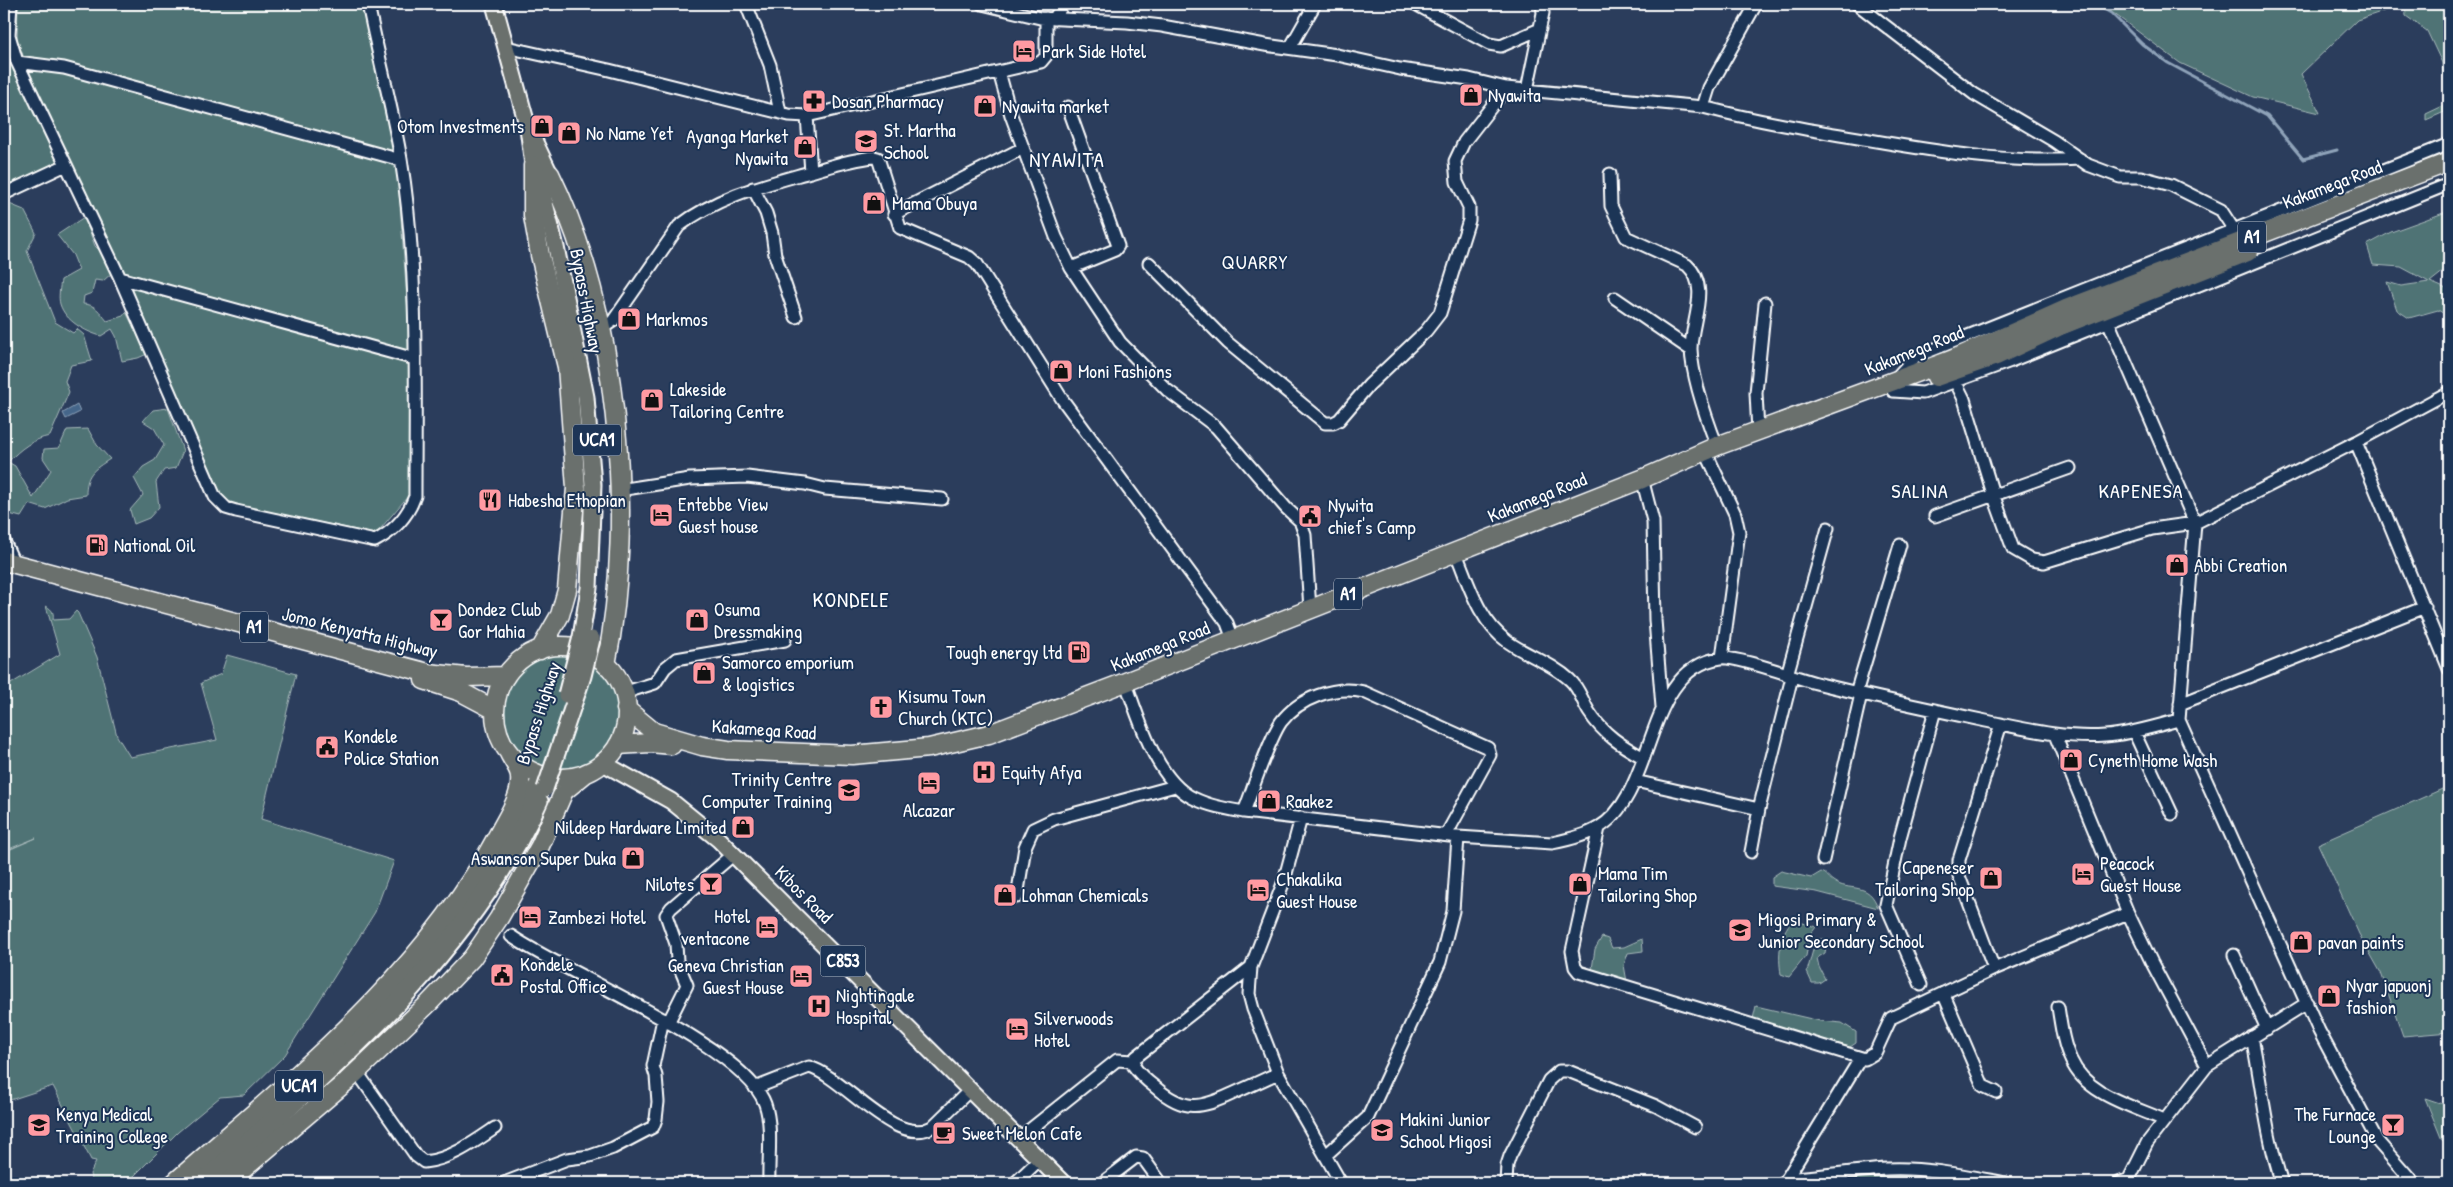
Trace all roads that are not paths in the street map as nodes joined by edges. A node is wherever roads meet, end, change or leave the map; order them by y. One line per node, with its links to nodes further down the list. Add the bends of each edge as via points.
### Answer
1 (11, 4): 16 (street, via 10,35)
2 (368, 4): 28 (street)
3 (494, 4): 14 (main road, Bypass Highway / UCA1)
4 (746, 4): 22 (street, via 770,65)
5 (985, 4): 12 (street)
6 (1063, 4): 12 (street)
7 (1315, 4): 15 (street)
8 (1415, 4): 13 (street, via 1489,44 1501,46)
9 (1542, 4): 13 (street)
10 (1756, 4): 21 (street, via 1709,88)
11 (1857, 4): 27 (street, via 1974,94)
12 (1050, 19): 15 (street, via 1153,25); 17 (street, via 1046,58)
13 (1540, 30): 19 (street)
14 (506, 47): 22 (street); 24 (main road, Bypass Highway / UCA1)
15 (1290, 48): 18 (street)
16 (17, 62): 28 (street, via 64,68); 30 (street)
17 (998, 72): 23 (street); 26 (street)
18 (1506, 88): 19 (street); 42 (street, via 1464,142 1455,161 1457,182 1470,220 1440,314 1333,423 1325,423 1228,343)
19 (1527, 90): 21 (street)
20 (1068, 107): 43 (street, via 1118,246)
21 (1703, 107): 27 (street, via 1907,146 2055,161)
22 (780, 112): 23 (street)
23 (806, 116): 32 (street)
24 (528, 128): 31 (main road, Bypass Highway / UCA1); 34 (main road, Bypass Highway / UCA1)
25 (2449, 144): 40 (street)
26 (1023, 148): 39 (street); 43 (street)
27 (2080, 159): 40 (street, via 2120,176 2171,184 2221,210)
28 (401, 160): 52 (street, via 411,255)
29 (2449, 162): 48 (highway, Kakamega Road / A1)
30 (66, 165): 38 (street); 44 (street)
31 (533, 165): 41 (main road, Bypass Highway / UCA1); 76 (highway, via 533,216 567,367 576,488 567,590 560,614)
32 (811, 172): 37 (street); 39 (street, via 865,158 878,158)
33 (2449, 172): 48 (highway, Kakamega Road / A1)
34 (550, 174): 41 (main road, Bypass Highway / UCA1); 50 (highway, via 581,246)
35 (1610, 174): 51 (street, via 1611,206 1626,237 1687,264 1695,272 1698,295)
36 (2449, 184): 49 (street)
37 (753, 188): 47 (street, via 768,220 775,255); 50 (street, via 729,196 679,226 613,321)
38 (4, 194)
39 (894, 214): 73 (street, via 900,228 969,257 977,264 1062,399 1227,623)
40 (2234, 230): 54 (street, via 1915,357)
41 (560, 245): 116 (main road, Bypass Highway / UCA1, bridge, via 586,397 593,485 589,588 582,637 558,722 532,795 474,892)
42 (1149, 263)
43 (1071, 268): 72 (street, via 1131,355 1171,393 1216,427 1300,521 1305,535)
44 (120, 278): 52 (street); 52 (street, via 215,498 226,508 236,511 375,541 386,536 410,511 414,496)
45 (1615, 298): 51 (street)
46 (1765, 303): 56 (street, via 1755,399)
47 (796, 317)
48 (2056, 320): 54 (highway, Kakamega Road / A1)
49 (2108, 321): 53 (street); 65 (street)
50 (601, 329): 61 (highway, via 615,428)
51 (1691, 350): 58 (street)
52 (416, 359)
53 (1956, 381): 54 (street, via 1924,392); 62 (street)
54 (1892, 387): 56 (highway, Kakamega Road / A1); 58 (highway, Kakamega Road / A1)
55 (2449, 392): 57 (street)
56 (1758, 432): 58 (highway, Kakamega Road / A1)
57 (2356, 442): 65 (street); 71 (street)
58 (1713, 453): 60 (highway, Kakamega Road / A1); 72 (highway, Kakamega Road / A1); 77 (street, via 1739,532)
59 (2070, 468): 62 (street)
60 (1644, 486): 69 (highway, Kakamega Road / A1); 88 (street, via 1653,521 1655,620)
61 (619, 490): 63 (street, via 690,479 747,477 825,489); 78 (highway, via 617,580)
62 (1993, 494): 64 (street); 65 (street, via 2013,549 2032,560 2044,562 2152,529)
63 (942, 499)
64 (1935, 516)
65 (2195, 523): 85 (street)
66 (1828, 528): 81 (street)
67 (4, 541): 70 (street)
68 (1900, 545): 83 (street)
69 (1458, 558): 82 (highway, Kakamega Road / A1); 95 (street, via 1483,617 1507,641 1570,680 1601,730)
70 (7, 566): 80 (highway, Jomo Kenyatta Highway / A1, via 428,673 466,677); 86 (highway, Jomo Kenyatta Highway / A1, via 183,617 425,680 461,692)
71 (2425, 607): 75 (street); 85 (street)
72 (1310, 609): 73 (highway, Kakamega Road / A1)
73 (1233, 639): 84 (highway, Kakamega Road / A1, via 988,734 929,748 852,756 702,746 654,732)
74 (785, 640): 84 (street, via 676,659 655,683)
75 (2444, 643): 79 (street)
76 (540, 650): 78 (highway, A1, via 568,647 595,656); 80 (highway, A1, via 515,665)
77 (1722, 658): 81 (street); 88 (street, via 1681,677 1670,691)
78 (606, 666): 84 (highway, A1, via 616,678)
79 (2449, 669)
80 (506, 676): 86 (highway, A1)
81 (1789, 676): 83 (street); 100 (street)
82 (1128, 689): 93 (highway, Kakamega Road / A1, via 990,738 932,753 881,759 810,761 730,755 650,743); 99 (street, via 1158,763)
83 (1859, 693): 87 (street); 108 (street)
84 (625, 701): 93 (highway, A1, via 625,727)
85 (2180, 704): 89 (street)
86 (495, 710): 94 (highway, A1, via 501,740)
87 (1936, 710): 90 (street); 115 (street, via 1900,838 1886,905)
88 (1662, 712): 95 (street)
89 (2179, 720): 91 (street); 118 (street)
90 (2001, 724): 92 (street); 114 (street, via 1959,860 1959,876)
91 (2134, 732): 92 (street, via 2104,736); 102 (street)
92 (2055, 735): 110 (street)
93 (618, 745): 96 (highway, A1)
94 (509, 753): 97 (highway, A1, via 525,767 544,776 558,778); 140 (highway, via 520,776 519,791 513,805 464,892 428,941 390,984 309,1064)
95 (1644, 758): 98 (street)
96 (603, 763): 97 (highway, A1); 107 (main road, Kibos Road / C853, via 687,812)
97 (586, 773): 126 (highway, via 564,791 540,846 472,958)
98 (1635, 781): 100 (street); 104 (street, via 1619,808)
99 (1175, 786): 101 (street, via 1191,798); 109 (street, via 1054,819 1033,829 1025,847)
100 (1759, 809): 106 (street)
101 (1244, 812): 103 (street); 105 (street, via 1282,721 1316,697 1348,689 1364,692 1488,748 1490,755)
102 (2172, 814)
103 (1301, 818): 105 (street); 113 (street, via 1284,881)
104 (1599, 828): 105 (street, via 1552,843); 123 (street, via 1572,951 1579,972)
105 (1452, 836): 135 (street, via 1453,911 1440,962 1368,1117)
106 (1751, 852)
107 (734, 854): 120 (street, via 666,915 676,944 677,961 687,985); 129 (main road, Kibos Road / C853)
108 (1823, 860)
109 (1017, 897)
110 (2128, 913): 114 (street); 125 (street)
111 (510, 936): 120 (street)
112 (2234, 955): 121 (street)
113 (1251, 967): 124 (street); 127 (street, via 1250,1001)
114 (1994, 968): 117 (street)
115 (1921, 985)
116 (408, 988): 141 (main road, Bypass Highway / UCA1); 142 (main road, Bypass Highway / UCA1, via 349,1055)
117 (1943, 993): 123 (street, via 1891,1018 1873,1056); 130 (street, via 1983,1086)
118 (2307, 1003): 121 (street); 155 (street, via 2378,1142)
119 (2058, 1007): 131 (street, via 2071,1062 2086,1081 2102,1092)
120 (666, 1021): 128 (street, via 725,1060); 144 (street, via 653,1066 658,1102 653,1127 613,1148 567,1159)
121 (2267, 1029): 122 (street)
122 (2252, 1037): 125 (street); 154 (street, via 2273,1156)
123 (1860, 1059): 138 (street)
124 (1133, 1061): 127 (street, via 1140,1074 1164,1095 1189,1106 1211,1104); 134 (street, via 1117,1060)
125 (2207, 1066): 131 (street)
126 (357, 1072): 133 (street, via 416,1156 424,1162 467,1146); 143 (highway)
127 (1278, 1073): 135 (street)
128 (755, 1088): 129 (street, via 806,1067 814,1068 896,1126 926,1130); 145 (street, via 765,1104 768,1118)
129 (971, 1089): 134 (main road, Kibos Road / C853)
130 (1996, 1092)
131 (2164, 1120): 139 (street, via 2147,1143)
132 (1695, 1127): 151 (street, via 1656,1106 1568,1070 1559,1071 1549,1080 1510,1156)
133 (495, 1128)
134 (1018, 1139): 136 (main road, Kibos Road / C853)
135 (1326, 1155): 150 (street)
136 (1039, 1160): 146 (street); 147 (main road, Kibos Road / C853)
137 (1935, 1171): 138 (street, via 1887,1169); 152 (street); 153 (street)
138 (1786, 1181)
139 (2128, 1182)
140 (174, 1183)
141 (190, 1183)
142 (207, 1183)
143 (228, 1183)
144 (504, 1183)
145 (769, 1183)
146 (1015, 1183)
147 (1063, 1183)
148 (1102, 1183): 149 (street, via 1136,1157 1144,1158)
149 (1161, 1183)
150 (1340, 1183)
151 (1506, 1183)
152 (1934, 1183)
153 (2006, 1183)
154 (2282, 1183)
155 (2414, 1183)

